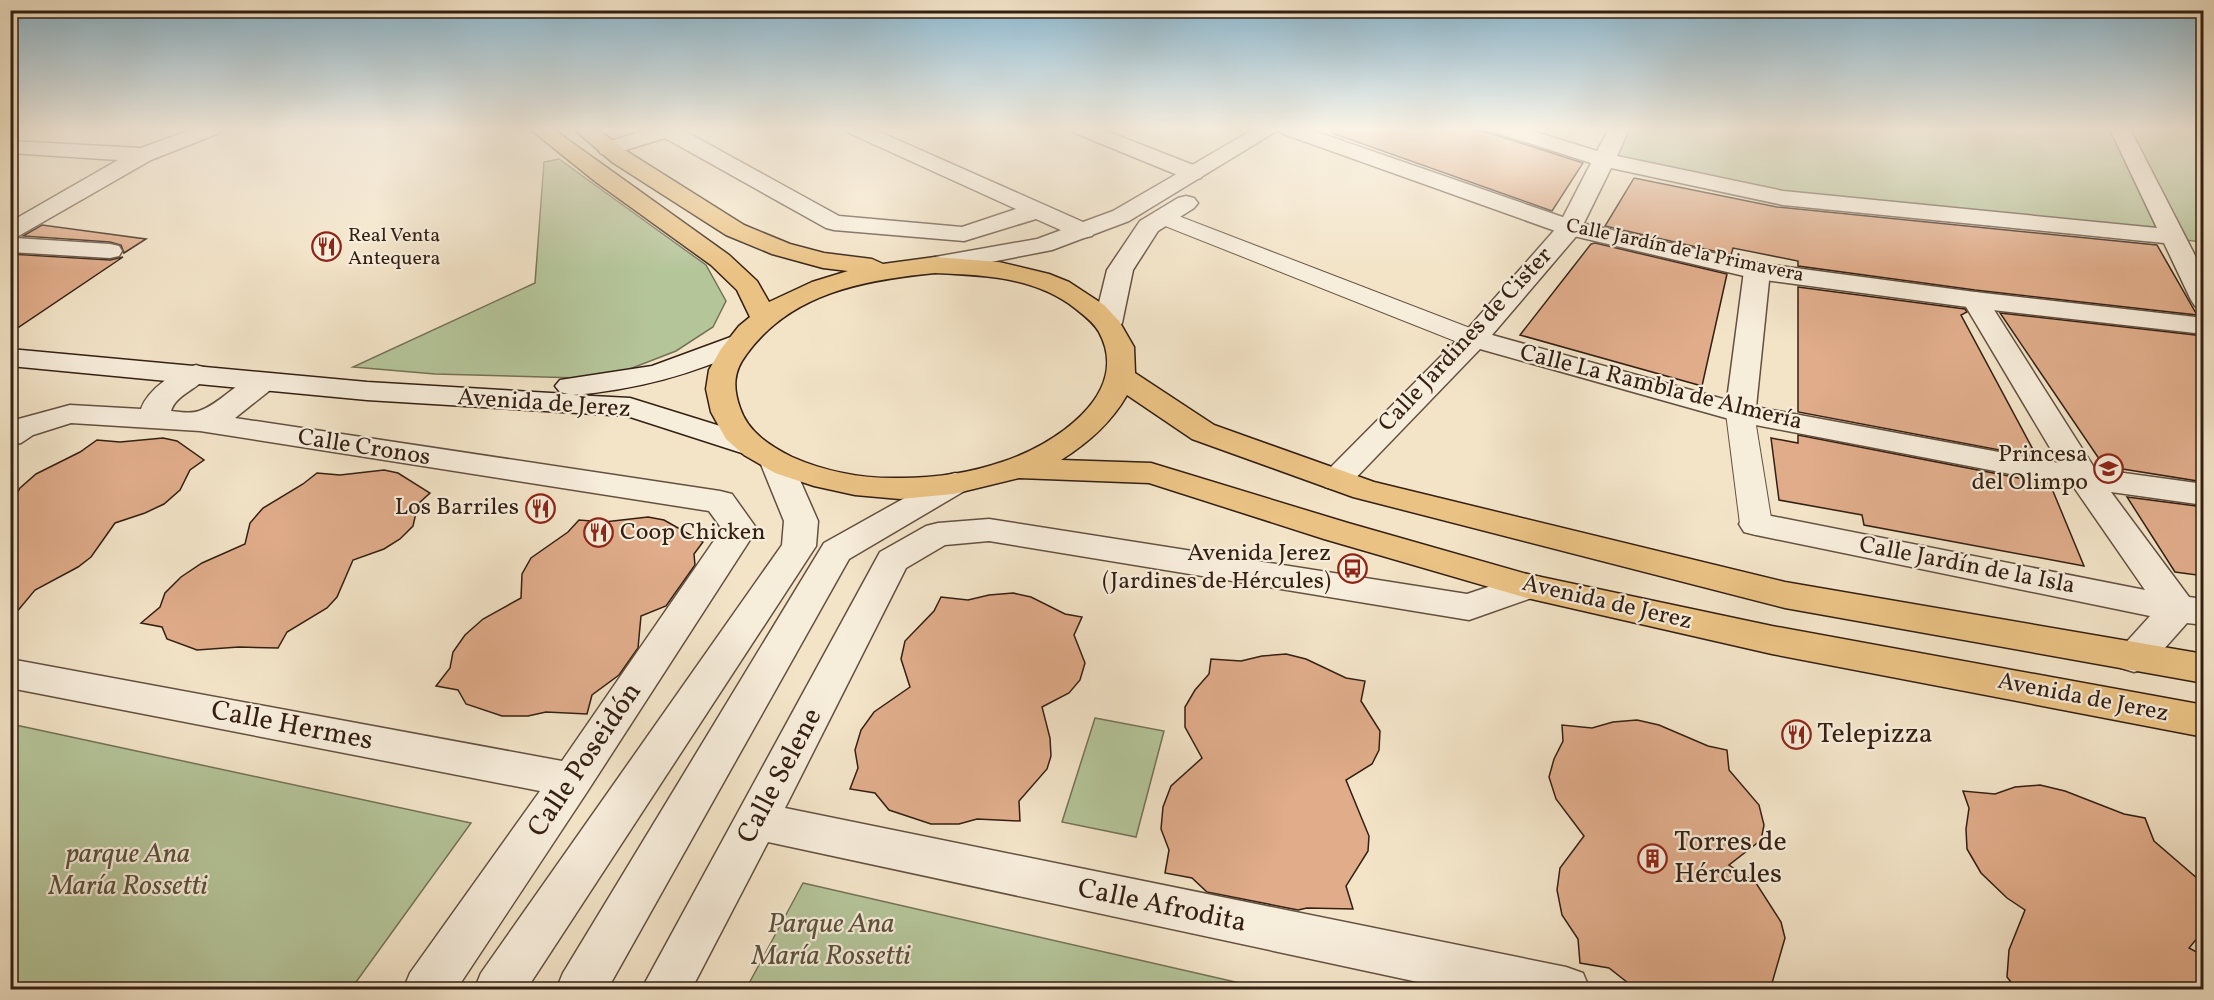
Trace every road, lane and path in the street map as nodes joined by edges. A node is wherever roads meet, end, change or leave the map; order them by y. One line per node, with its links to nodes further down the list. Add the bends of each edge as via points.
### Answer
1 (107, 176): 18 (street)
2 (602, 176): 27 (main road, via 720,260 748,287)
3 (650, 176): 23 (main road, via 735,230 781,249)
4 (750, 176): 14 (street, via 834,223 964,234)
5 (958, 176): 14 (street)
6 (1185, 176): 13 (street)
7 (1213, 176): 13 (street)
8 (1218, 176): 13 (street)
9 (1425, 176): 16 (street, Calle Jardín de la Primavera)
10 (1597, 176): 16 (street, Calle Jardines de Cister)
11 (1678, 176): 19 (street, via 1783,198)
12 (2143, 176): 19 (street)
13 (1203, 184): 15 (street); 17 (street)
14 (1035, 211): 17 (street)
15 (1163, 217): 28 (street, via 1149,226 1120,270); 30 (street)
16 (1570, 228): 24 (street, Calle Jardín de la Primavera); 30 (street, Calle Jardines de Cister)
17 (1083, 231): 22 (street, via 1043,245)
18 (10, 232)
19 (2174, 237): 26 (street)
20 (10, 245): 21 (street)
21 (110, 251)
22 (934, 265): 23 (main road); 28 (main road, via 989,267 1038,278 1079,297)
23 (886, 270): 27 (main road, via 841,280 799,296)
24 (1757, 271): 25 (street, Calle Jardín de la Primavera); 37 (street)
25 (1975, 300): 29 (street, Calle Jardín de la Primavera); 43 (street)
26 (2204, 300)
27 (764, 318): 31 (main road)
28 (1108, 323): 34 (main road, via 1121,349)
29 (2204, 326)
30 (1474, 339): 37 (street, Calle La Rambla de Almería); 44 (street, Calle Jardines de Cister)
31 (739, 342): 36 (street, Avenida de Jerez, via 707,358 618,383 534,389); 41 (main road, via 721,372 721,395 729,422)
32 (10, 357): 33 (street, Avenida de Jerez)
33 (196, 374): 35 (street, Avenida de Jerez); 38 (street, via 159,400)
34 (1121, 377): 42 (main road, via 1104,411 1069,442); 44 (main road, Avenida de Jerez, via 1203,432)
35 (264, 381): 36 (street, Avenida de Jerez); 39 (street, via 224,412)
36 (368, 391): 41 (street, Avenida de Jerez, via 630,407)
37 (1740, 413): 43 (street, Calle La Rambla de Almería); 48 (street)
38 (153, 420): 39 (street, Calle Cronos); 40 (street, Calle Cronos, via 70,414 22,428)
39 (200, 422): 47 (street, Calle Cronos)
40 (10, 436)
41 (763, 454): 45 (main road, via 831,482 872,488); 58 (street, via 801,521 799,546)
42 (1016, 468): 45 (main road); 49 (main road, Avenida de Jerez, via 1151,473)
43 (2084, 478): 46 (street, Calle La Rambla de Almería); 50 (street)
44 (1336, 480): 51 (main road, Avenida de Jerez, via 1785,595)
45 (955, 483): 59 (street, via 836,551)
46 (2204, 495)
47 (730, 516): 55 (street, Calle Poseidón)
48 (1756, 524): 50 (street, Calle Jardín de la Isla)
49 (1527, 586): 54 (main road, Avenida de Jerez, via 1772,640); 56 (street, Calle Selene, via 1468,607 989,530 938,534 892,560)
50 (2191, 610): 51 (street)
51 (2134, 658): 52 (main road, Avenida de Jerez)
52 (2204, 669)
53 (10, 673): 55 (street, Calle Hermes)
54 (2204, 721)
55 (557, 776): 57 (street, Calle Poseidón)
56 (757, 821): 60 (street, Calle Selene); 61 (street, Calle Afrodita)
57 (427, 990)
58 (498, 990)
59 (580, 990)
60 (665, 990)
61 (1566, 990)

